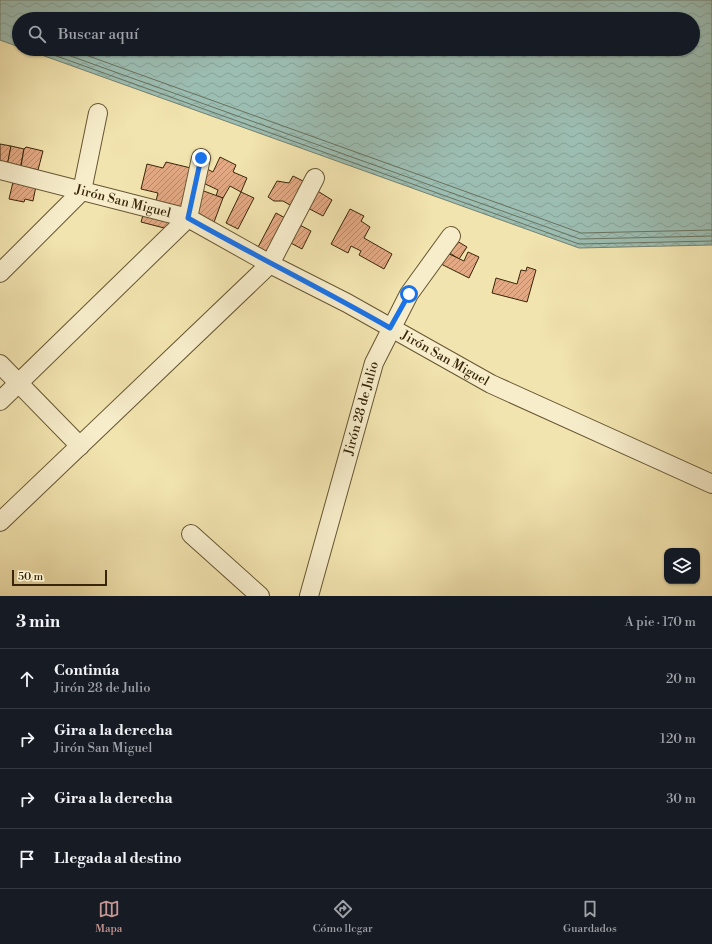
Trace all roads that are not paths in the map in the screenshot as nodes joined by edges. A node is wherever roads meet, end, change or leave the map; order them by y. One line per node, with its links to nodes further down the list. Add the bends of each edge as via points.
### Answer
1 (98, 113): 5 (street)
2 (201, 158): 6 (street)
3 (0, 170): 5 (street, Jirón San Miguel)
4 (315, 178): 8 (street)
5 (82, 191): 6 (street, Jirón San Miguel); 9 (street)
6 (188, 218): 8 (street, Jirón San Miguel); 12 (street)
7 (451, 236): 10 (street, Jirón 28 de Julio, via 409,294)
8 (270, 264): 10 (street, Jirón San Miguel); 14 (street)
9 (2, 269)
10 (390, 328): 15 (street, Jirón San Miguel, via 491,384); 19 (street, Jirón 28 de Julio, via 374,364 364,397)
11 (0, 364): 12 (street)
12 (19, 383): 13 (street); 14 (street)
13 (0, 401)
14 (80, 446): 16 (street)
15 (712, 484)
16 (0, 522)
17 (191, 534): 18 (street)
18 (260, 596)
19 (309, 596)

